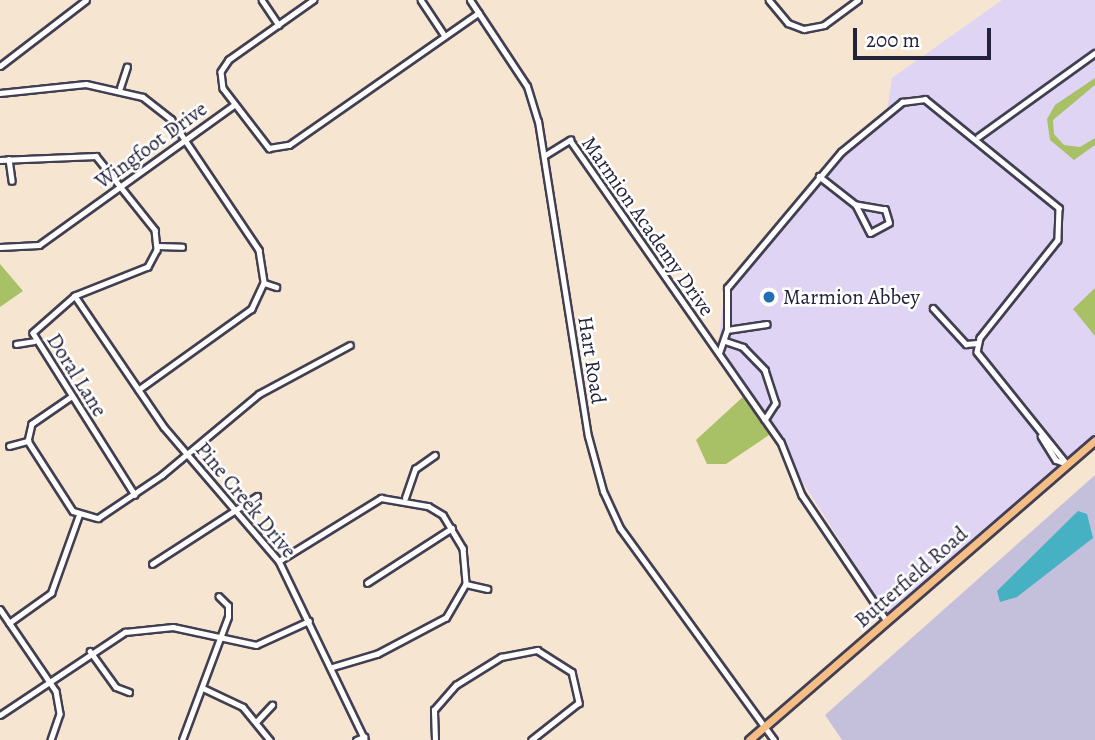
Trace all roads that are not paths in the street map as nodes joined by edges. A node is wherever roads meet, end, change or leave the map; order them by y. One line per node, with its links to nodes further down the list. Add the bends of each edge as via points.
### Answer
1 (86, 0): 12 (street)
2 (262, 0): 9 (street)
3 (314, 0): 9 (street)
4 (421, 0): 10 (street)
5 (470, 0): 8 (street, Hart Road)
6 (769, 0): 7 (street, via 788,23 804,29 824,25)
7 (858, 0)
8 (478, 13): 10 (street, Wingfoot Drive); 19 (street, Hart Road, via 527,86)
9 (279, 25): 16 (street, via 223,68 220,81)
10 (445, 36): 16 (street, Wingfoot Drive, via 281,149 260,142)
11 (1095, 53): 17 (street)
12 (0, 66)
13 (127, 67): 14 (street)
14 (120, 88): 15 (street); 18 (street, via 158,107)
15 (0, 93)
16 (234, 105): 18 (street, Wingfoot Drive)
17 (978, 137): 22 (street, Marmion Academy Drive, via 934,103 912,99); 37 (street, Marmion Academy Drive, via 1049,194 1062,220 1055,246)
18 (185, 139): 24 (street, Wingfoot Drive); 29 (street, via 259,250)
19 (544, 156): 41 (street, Marmion Academy Drive, via 570,140); 77 (street, Hart Road, via 588,436 603,491 620,528)
20 (9, 159): 21 (street); 23 (street); 24 (street, via 90,154)
21 (0, 160)
22 (819, 176): 25 (street); 34 (street, Marmion Academy Drive, via 727,288)
23 (12, 181)
24 (123, 184): 26 (street, via 152,225); 27 (street, Wingfoot Drive, via 39,244)
25 (856, 205): 25 (street, via 865,229 877,234 887,227 885,211)
26 (158, 246): 28 (street); 31 (street, Doral Lane, via 144,270)
27 (0, 247)
28 (181, 247)
29 (264, 283): 30 (street); 43 (street, via 245,316)
30 (276, 287)
31 (75, 296): 36 (street, Doral Lane, via 38,323); 43 (street, Pine Creek Drive)
32 (933, 308): 39 (street)
33 (766, 324): 34 (street)
34 (727, 330): 35 (street, Marmion Academy Drive)
35 (724, 340): 41 (street, Marmion Academy Drive); 45 (street, via 743,347 765,370 776,404)
36 (34, 341): 38 (street); 44 (street, Doral Lane)
37 (978, 343): 39 (street); 42 (street)
38 (16, 344)
39 (966, 344): 42 (street)
40 (350, 345): 49 (street, via 259,394)
41 (719, 353): 45 (street, Marmion Academy Drive)
42 (977, 356): 51 (street)
43 (139, 390): 49 (street, Pine Creek Drive)
44 (70, 398): 47 (street, via 32,424); 52 (street, Doral Lane)
45 (765, 420): 66 (street, Marmion Academy Drive, via 802,495)
46 (1095, 440): 51 (main road, Butterfield Road)
47 (27, 441): 48 (street); 56 (street)
48 (9, 446)
49 (187, 454): 52 (street); 55 (street, Pine Creek Drive)
50 (435, 455): 54 (street, via 415,469)
51 (1068, 464): 66 (main road, Butterfield Road)
52 (135, 495): 56 (street, via 98,518)
53 (257, 496): 55 (street)
54 (404, 498): 57 (street, via 428,506); 58 (street, via 360,506)
55 (237, 511): 58 (street, Pine Creek Drive); 59 (street)
56 (79, 516): 67 (street, via 51,593)
57 (452, 528): 60 (street); 61 (street, via 463,548)
58 (279, 561): 65 (street, Pine Creek Drive)
59 (152, 564)
60 (367, 583)
61 (466, 584): 62 (street); 70 (street, via 446,618 427,632)
62 (488, 589)
63 (219, 597): 68 (street, via 229,612)
64 (0, 609): 67 (street)
65 (309, 621): 68 (street, via 256,645); 70 (street, Pine Creek Drive)
66 (887, 621): 77 (main road, Butterfield Road)
67 (9, 623): 71 (street)
68 (220, 642): 69 (street, via 160,626 115,635); 72 (street)
69 (90, 652): 71 (street); 73 (street, via 116,687)
70 (331, 668): 78 (street, Pine Creek Drive)
71 (49, 681): 75 (street); 79 (street, via 60,714)
72 (204, 688): 76 (street, via 231,698); 80 (street)
73 (129, 692)
74 (272, 705): 76 (street)
75 (0, 715)
76 (257, 721): 81 (street)
77 (764, 726): 85 (main road, Butterfield Road); 86 (street, Hart Road)
78 (364, 738): 82 (street)
79 (51, 740)
80 (182, 740)
81 (270, 740)
82 (356, 740)
83 (435, 740): 84 (street, via 437,702 456,685 501,657 537,650 572,672 579,703)
84 (533, 740)
85 (749, 740)
86 (774, 740)

